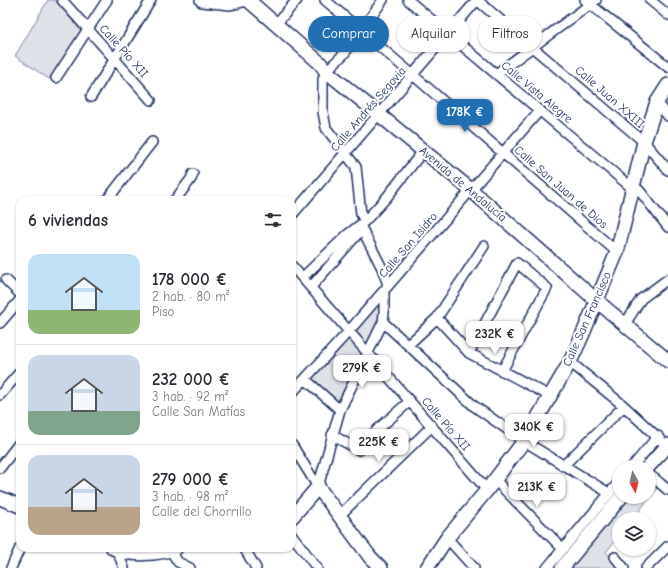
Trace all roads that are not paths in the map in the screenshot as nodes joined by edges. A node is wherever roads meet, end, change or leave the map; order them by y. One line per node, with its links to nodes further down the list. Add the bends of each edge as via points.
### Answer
1 (62, 0): 21 (street, Calle Pío XII)
2 (107, 0): 21 (street)
3 (151, 0): 29 (street)
4 (202, 0): 5 (street, via 230,3)
5 (243, 0)
6 (248, 0): 20 (street, Avenida de Andalucía)
7 (297, 0): 20 (street)
8 (325, 0): 15 (street, Calle San Juan de Dios)
9 (383, 0): 16 (street)
10 (408, 0): 17 (street, Calle Vista Alegre)
11 (477, 0): 18 (street, Calle Andrés Segovia); 19 (street, Calle Juan XXIII)
12 (650, 0): 14 (street)
13 (590, 1): 22 (street); 30 (street)
14 (668, 15)
15 (344, 16)
16 (371, 16)
17 (427, 16)
18 (463, 16)
19 (496, 16)
20 (276, 24): 31 (street, Avenida de Andalucía, via 320,63)
21 (88, 29): 29 (street, Calle Pío XII); 34 (street)
22 (542, 39)
23 (345, 52): 31 (street)
24 (386, 52): 33 (street, Calle San Juan de Dios)
25 (433, 52): 33 (street, Calle Andrés Segovia)
26 (470, 52): 32 (street, Calle Vista Alegre)
27 (525, 52): 32 (street)
28 (540, 52): 43 (street, Calle Juan XXIII)
29 (115, 59): 36 (street); 37 (street, Calle Pío XII)
30 (668, 67)
31 (326, 72): 40 (street, Avenida de Andalucía); 45 (street, via 323,79 323,112 326,128)
32 (496, 74): 39 (street, Calle Vista Alegre)
33 (413, 75): 40 (street, Calle Andrés Segovia); 46 (street, Calle San Juan de Dios)
34 (56, 78)
35 (668, 85): 38 (street, Calle San Francisco)
36 (91, 97)
37 (151, 100)
38 (657, 102): 41 (street); 43 (street, Calle San Francisco)
39 (540, 110): 46 (street, Calle San Isidro); 49 (street, Calle Vista Alegre)
40 (380, 114): 44 (street, Avenida de Andalucía); 45 (street, Calle Andrés Segovia)
41 (668, 116)
42 (152, 142): 51 (street)
43 (644, 142): 47 (street, Calle Juan XXIII); 49 (street, Calle San Francisco)
44 (423, 151): 50 (street, Avenida de Andalucía); 54 (street)
45 (346, 153): 53 (street, Calle Andrés Segovia); 54 (street, via 356,167)
46 (504, 153): 50 (street, Calle San Isidro); 57 (street, Calle San Juan de Dios)
47 (668, 170)
48 (193, 174): 52 (street)
49 (632, 188): 55 (street, Calle Vista Alegre, via 639,190); 57 (street, Calle San Francisco)
50 (471, 190): 63 (street, Calle San Isidro); 65 (street, Avenida de Andalucía)
51 (110, 196)
52 (178, 196)
53 (296, 210)
54 (362, 225): 59 (street, via 347,235); 62 (street); 63 (street, via 382,268)
55 (668, 227)
56 (484, 246): 67 (street)
57 (617, 252): 65 (street, Calle San Francisco)
58 (296, 270): 59 (street, Calle Pío XII)
59 (302, 277): 62 (street, Calle Pío XII)
60 (668, 279): 70 (street, via 641,300)
61 (6, 280): 64 (street)
62 (311, 287): 71 (street, Calle Pío XII)
63 (386, 288): 68 (street); 71 (street, Calle San Isidro)
64 (16, 290)
65 (597, 301): 70 (street, Avenida de Andalucía); 76 (street, Calle San Francisco)
66 (16, 305): 69 (street)
67 (437, 318): 72 (street); 74 (street)
68 (383, 322): 72 (street); 73 (street)
69 (0, 323)
70 (625, 324): 75 (street, Avenida de Andalucía)
71 (349, 331): 73 (street, Calle Pío XII); 79 (street, Calle San Isidro)
72 (408, 345): 88 (street, via 474,406)
73 (368, 353): 83 (street, Calle Pío XII); 85 (street)
74 (469, 353): 77 (street); 77 (street, via 517,264 547,288)
75 (668, 361)
76 (570, 362): 82 (street, Calle San Francisco); 84 (street)
77 (502, 371): 82 (street)
78 (16, 377): 81 (street)
79 (306, 379): 80 (street, Calle San Isidro); 85 (street)
80 (296, 389)
81 (0, 395)
82 (550, 396): 88 (street, Calle San Francisco)
83 (410, 401): 86 (street, Calle Pío XII); 87 (street, via 359,450)
84 (624, 406): 89 (street); 94 (street)
85 (340, 410): 87 (street)
86 (432, 426): 97 (street, Calle Pío XII); 106 (street)
87 (332, 435): 98 (street)
88 (524, 441): 94 (street); 97 (street, Calle San Francisco)
89 (665, 442): 92 (street); 93 (street)
90 (16, 447): 95 (street)
91 (296, 451): 98 (street)
92 (641, 460)
93 (653, 460)
94 (563, 466): 100 (street)
95 (0, 468)
96 (656, 478): 99 (street)
97 (491, 485): 107 (street, Calle San Francisco); 109 (street, Calle Pío XII)
98 (318, 487): 105 (street); 106 (street)
99 (668, 490)
100 (612, 493)
101 (0, 498): 104 (street)
102 (612, 498): 109 (street)
103 (612, 499): 127 (street)
104 (16, 504)
105 (296, 512)
106 (340, 515): 123 (street)
107 (447, 538): 124 (street, Calle San Francisco); 125 (street)
108 (296, 540): 122 (street)
109 (563, 549): 126 (street)
110 (667, 550): 129 (street)
111 (18, 552): 118 (street)
112 (116, 552): 119 (street)
113 (131, 552): 114 (street)
114 (154, 552)
115 (174, 552): 120 (street, via 178,562)
116 (246, 552): 121 (street)
117 (615, 557): 128 (street)
118 (11, 568)
119 (124, 568)
120 (190, 568)
121 (256, 568)
122 (317, 568)
123 (381, 568)
124 (427, 568)
125 (474, 568)
126 (547, 568)
127 (562, 568)
128 (624, 568)
129 (646, 568)

